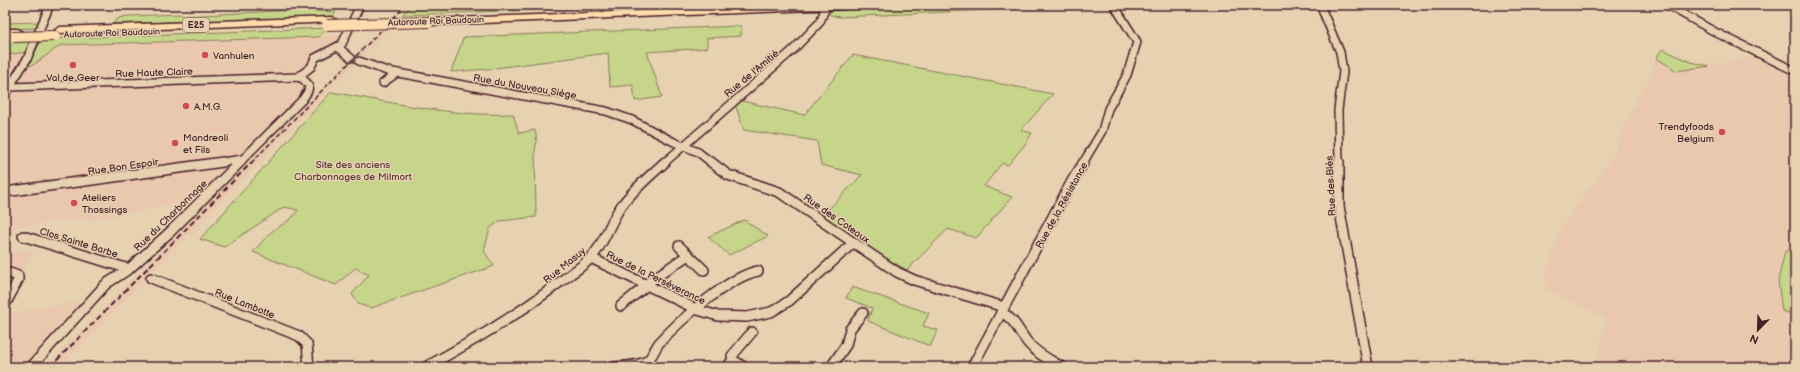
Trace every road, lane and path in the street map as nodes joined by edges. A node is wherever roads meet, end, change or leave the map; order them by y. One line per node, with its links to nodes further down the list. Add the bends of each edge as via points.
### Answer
1 (50, 5): 18 (street, via 28,59)
2 (360, 5): 11 (street)
3 (734, 5): 9 (highway, Autoroute Roi Baudouin / E25)
4 (867, 5): 9 (highway, Autoroute Roi Baudouin / E25)
5 (1114, 5): 37 (street, Rue de la Résistance, via 1135,38 1136,49 1127,75 1108,109 1102,131)
6 (1320, 5): 49 (street, Rue des Blés, via 1340,52 1342,68 1338,110 1339,206)
7 (1670, 5): 14 (street, via 1717,33)
8 (825, 9): 20 (street, Rue de l'Amitié, via 820,22 793,50)
9 (430, 19): 10 (highway, Autoroute Roi Baudouin / E25, bridge)
10 (10, 35)
11 (339, 48): 12 (street); 16 (street, via 317,56 311,61 311,67)
12 (351, 58)
13 (359, 61): 15 (street, Rue du Nouveau Siège)
14 (1795, 71)
15 (397, 73): 17 (street); 20 (street, Rue du Nouveau Siège, via 606,111 632,120)
16 (298, 77): 18 (street, Rue Haute Claire); 21 (street, Rue du Charbonnage, via 309,85 308,91)
17 (383, 84)
18 (11, 87): 19 (street)
19 (5, 94)
20 (683, 145): 24 (street, Rue des Coteaux, via 705,157 728,175 778,192); 27 (street, Rue Masuy, via 622,205)
21 (243, 159): 22 (street, Rue Bon Espoir); 28 (street, Rue du Charbonnage)
22 (5, 192)
23 (23, 236): 28 (street, Clos Sainte Barbe)
24 (853, 242): 36 (street, Rue de la Perséverance, via 791,300 771,312 729,318); 37 (street, Rue des Coteaux, via 897,272 914,280 983,301)
25 (679, 246): 26 (street)
26 (688, 255): 29 (street); 33 (street)
27 (592, 258): 33 (street, Rue de la Perséverance); 43 (street, Rue Masuy, via 535,302 486,334)
28 (129, 269): 41 (street, Rue du Charbonnage, via 106,284)
29 (704, 270)
30 (758, 271): 36 (street, via 749,271 731,281)
31 (5, 274): 34 (street, via 18,276)
32 (151, 278): 42 (street, Rue Lambotte, via 299,336 307,344)
33 (646, 284): 35 (street); 36 (street, Rue de la Perséverance)
34 (5, 306)
35 (621, 306)
36 (698, 310): 44 (street, via 658,344 653,355 641,364)
37 (1002, 310): 47 (street, Rue de la Résistance); 48 (street, Rue des Coteaux, via 1017,323 1027,342 1041,356)
38 (863, 313): 46 (street, via 850,329 846,344)
39 (752, 332): 40 (street, via 732,356)
40 (730, 364): 45 (street)
41 (31, 367)
42 (308, 367)
43 (426, 367)
44 (614, 367)
45 (744, 367)
46 (831, 367)
47 (972, 367)
48 (1062, 367)
49 (1368, 367)

